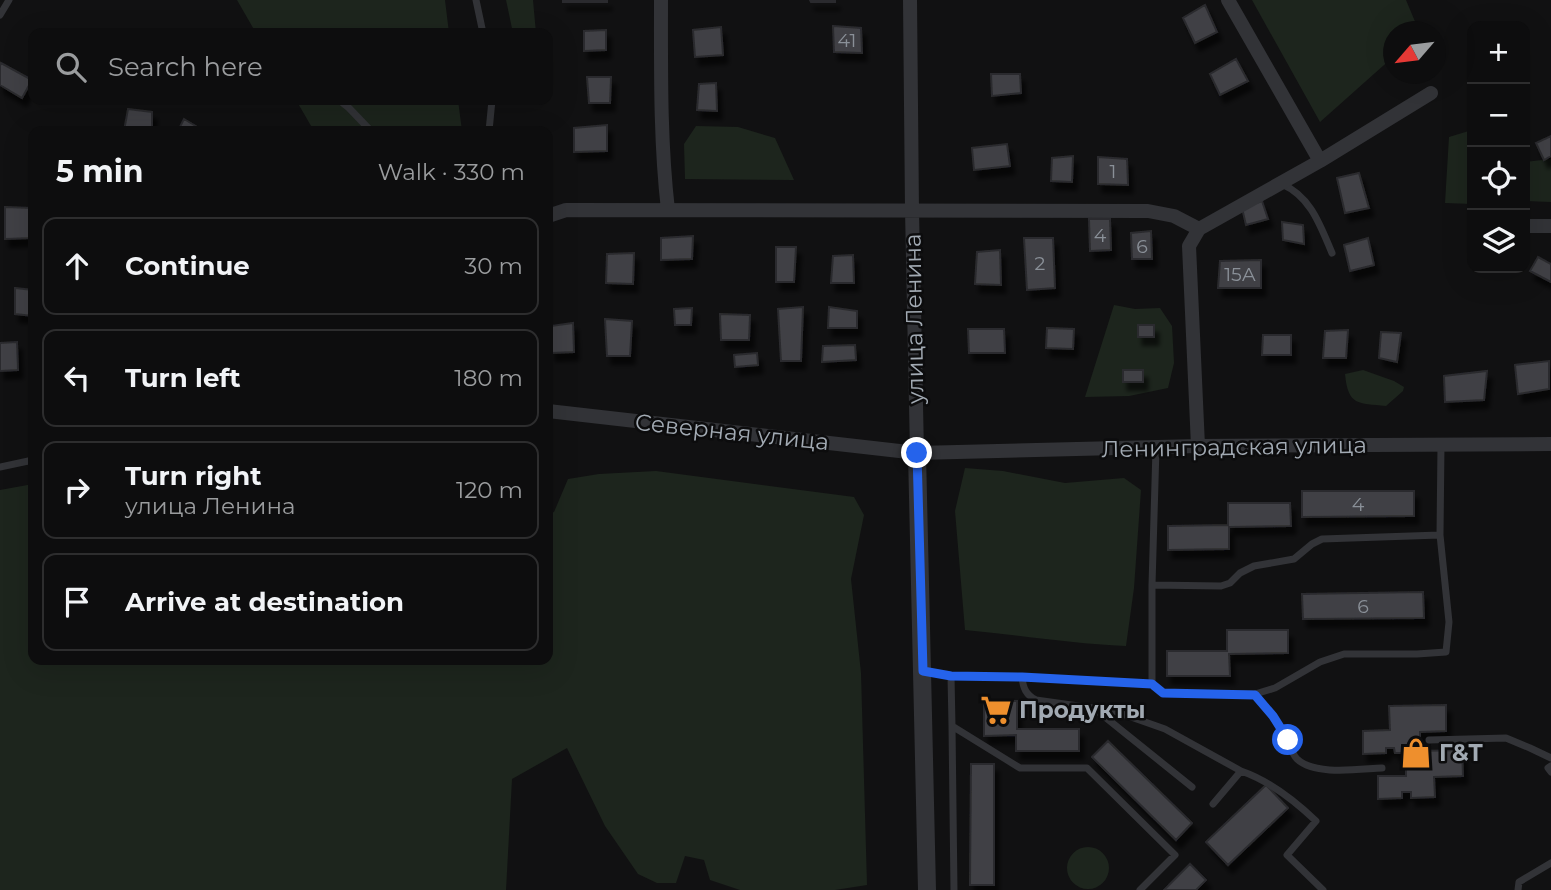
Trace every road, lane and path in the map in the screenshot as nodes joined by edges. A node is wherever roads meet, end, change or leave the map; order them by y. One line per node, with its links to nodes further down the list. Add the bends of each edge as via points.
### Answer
1 (9, 0): 6 (lane)
2 (476, 0): 7 (lane)
3 (661, 0): 15 (street)
4 (910, 0): 16 (street, улица Ленина)
5 (1228, 0): 13 (street)
6 (0, 15)
7 (482, 28)
8 (1431, 93): 13 (street)
9 (344, 105): 11 (lane)
10 (492, 105): 12 (lane)
11 (365, 126)
12 (489, 126)
13 (1320, 161): 14 (street)
14 (1281, 183): 20 (street); 21 (lane, via 1296,190 1318,218)
15 (668, 210): 16 (street); 17 (street, via 566,210)
16 (912, 210): 20 (street, via 1149,211 1174,216); 27 (street, улица Ленина)
17 (553, 214)
18 (1530, 226): 19 (street)
19 (1551, 226)
20 (1199, 229): 25 (street, via 1189,246)
21 (1332, 253)
22 (553, 412): 27 (street, Северная улица)
23 (1551, 444): 24 (street, Ленинградская улица)
24 (1441, 445): 25 (street, Ленинградская улица); 30 (lane)
25 (1198, 446): 26 (street, Ленинградская улица)
26 (1156, 448): 27 (street, Ленинградская улица); 31 (lane)
27 (917, 453): 32 (street, улица Ленина)
28 (28, 461): 29 (lane)
29 (0, 467)
30 (1440, 535): 31 (lane, via 1322,539 1294,559 1254,566 1221,586); 36 (lane, via 1449,622 1446,652 1344,654)
31 (1152, 585): 35 (lane)
32 (923, 671): 33 (lane); 48 (street, улица Ленина)
33 (951, 676): 34 (lane); 38 (lane)
34 (1022, 677): 35 (lane); 37 (lane, via 1023,687 1036,700)
35 (1152, 684): 36 (lane, via 1163,693)
36 (1255, 695): 42 (lane, via 1273,716 1296,758 1317,769)
37 (1094, 709): 43 (lane, via 1165,729); 45 (lane)
38 (952, 726): 49 (lane); 50 (lane, via 1020,768 1087,768 1175,855)
39 (1429, 740): 40 (lane, via 1506,738)
40 (1551, 758)
41 (1551, 766): 44 (lane)
42 (1382, 768)
43 (1241, 771): 46 (lane); 51 (lane, via 1260,778 1316,821 1287,855)
44 (1551, 772)
45 (1192, 787)
46 (1213, 804)
47 (1551, 863): 52 (lane, via 1519,881)
48 (928, 890)
49 (954, 890)
50 (1140, 890)
51 (1323, 890)
52 (1518, 890)

